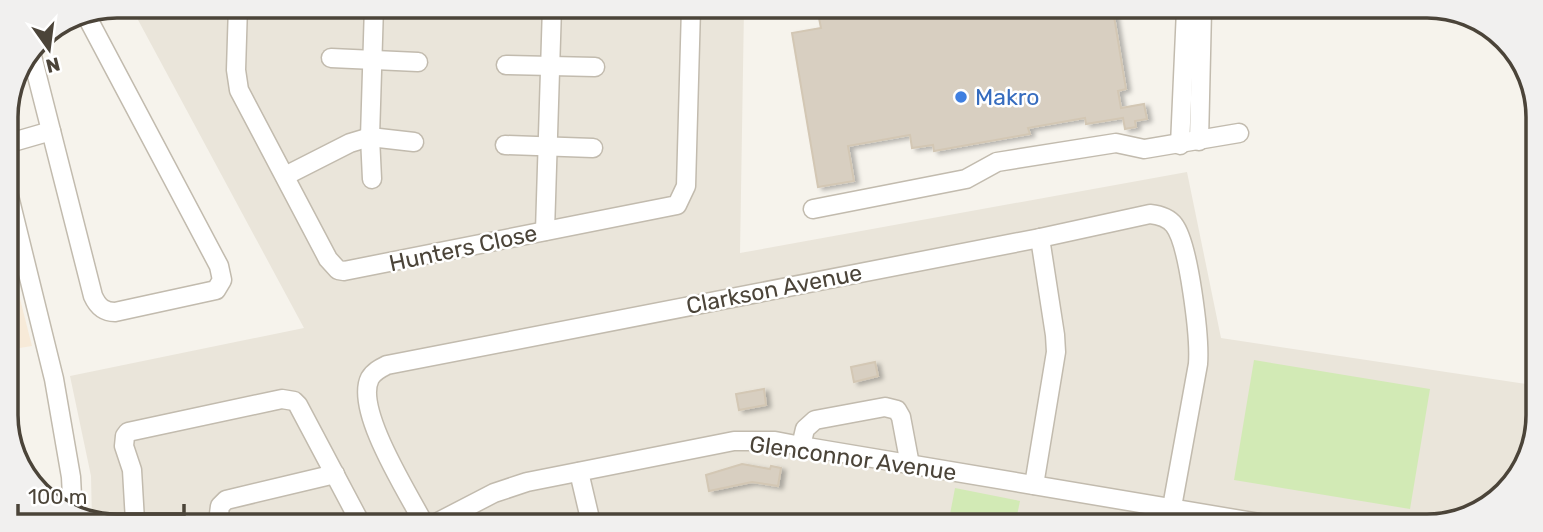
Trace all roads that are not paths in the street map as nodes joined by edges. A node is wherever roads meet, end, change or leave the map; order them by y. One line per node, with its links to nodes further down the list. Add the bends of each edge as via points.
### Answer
1 (238, 18): 25 (street, Hunters Close, via 239,90)
2 (374, 18): 9 (street)
3 (552, 18): 13 (street)
4 (691, 18): 28 (street, Hunters Close, via 681,200 671,208)
5 (1186, 18): 22 (street)
6 (1202, 18): 19 (street)
7 (89, 22): 15 (street, via 219,266 220,286 210,293 116,312 99,307)
8 (331, 58): 9 (street)
9 (372, 60): 10 (street); 17 (street)
10 (418, 62)
11 (34, 63): 15 (street)
12 (506, 65): 13 (street)
13 (550, 66): 14 (street); 23 (street)
14 (595, 67)
15 (51, 131): 18 (street)
16 (1239, 133): 19 (street)
17 (370, 137): 20 (street); 25 (street); 26 (street)
18 (18, 141)
19 (1199, 141): 22 (street)
20 (414, 142)
21 (505, 145): 23 (street)
22 (1180, 145): 27 (street, via 1144,149 1116,143 997,162 966,178)
23 (548, 147): 24 (street); 28 (street)
24 (593, 148)
25 (285, 176): 28 (street, Hunters Close, via 328,260 338,270)
26 (372, 179)
27 (813, 209)
28 (545, 231)
29 (18, 233): 36 (street, via 54,379)
30 (1040, 238): 35 (street, via 1056,352); 37 (street, Clarkson Avenue, via 1150,214 1168,219 1178,230 1199,344); 41 (street, Clarkson Avenue, via 400,361 376,371 370,379 368,400 375,429)
31 (801, 446): 32 (street, Glenconnor Avenue); 32 (street, via 805,429 815,420 892,408 901,416); 33 (street, Glenconnor Avenue, via 734,441)
32 (910, 465): 35 (street, Glenconnor Avenue)
33 (579, 472): 42 (street, Glenconnor Avenue, via 494,493); 43 (street)
34 (335, 474): 38 (street, via 298,405 288,400 133,429 123,441 132,470); 39 (street, via 226,500); 40 (street)
35 (1034, 485): 37 (street, Glenconnor Avenue)
36 (73, 504)
37 (1172, 507): 44 (street, Glenconnor Avenue)
38 (135, 514)
39 (219, 514)
40 (356, 514)
41 (419, 514)
42 (453, 514)
43 (589, 514)
44 (1211, 514)

